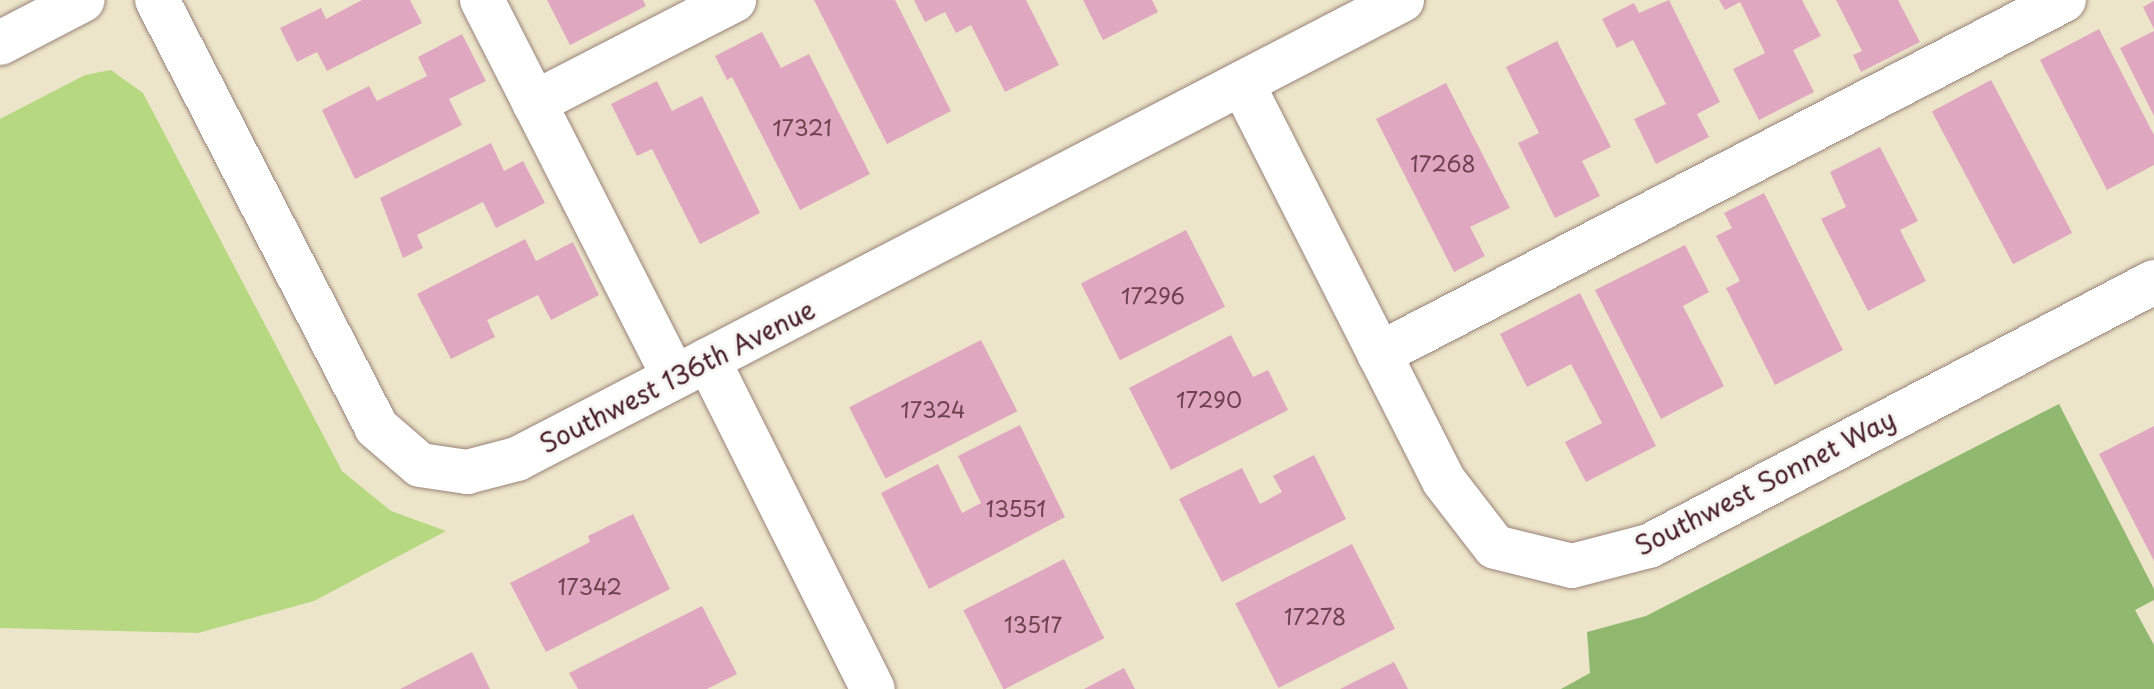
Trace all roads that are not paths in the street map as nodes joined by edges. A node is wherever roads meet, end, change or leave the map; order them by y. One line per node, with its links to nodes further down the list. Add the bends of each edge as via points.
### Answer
1 (83, 0): 7 (street)
2 (157, 0): 12 (street, Southwest 136th Avenue, via 376,427 420,465 467,472 517,459)
3 (482, 0): 9 (street)
4 (734, 0): 9 (street)
5 (1402, 0): 8 (street, Southwest 136th Avenue)
6 (2064, 0): 11 (street)
7 (0, 43)
8 (1242, 83): 11 (street, Southwest Sonnet Way); 12 (street, Southwest 136th Avenue)
9 (534, 103): 12 (street)
10 (2154, 282): 11 (street, Southwest Sonnet Way, via 1649,546 1572,566 1495,547 1444,481)
11 (1379, 354)
12 (691, 369): 13 (street)
13 (873, 689)

